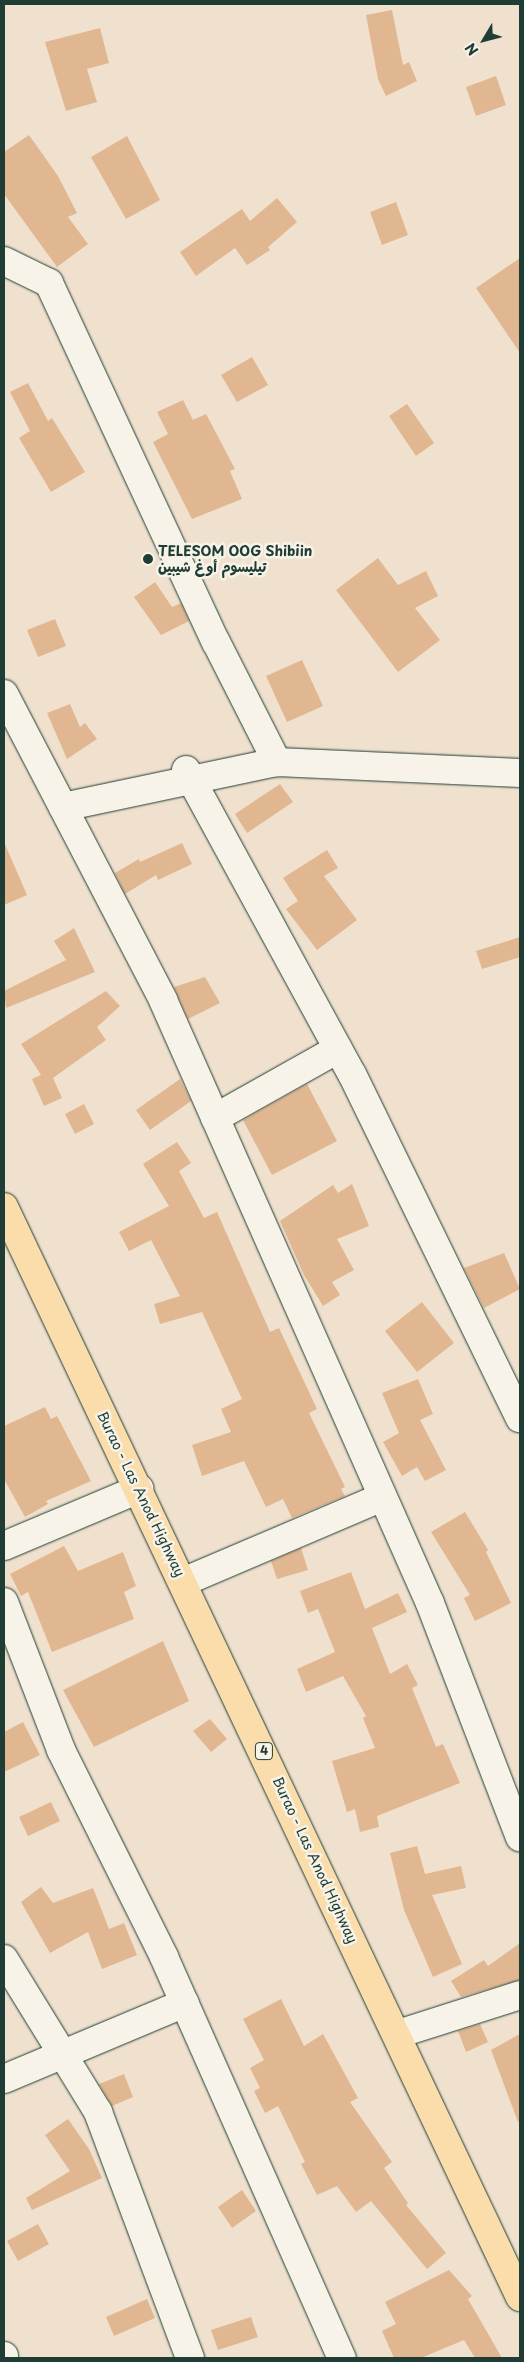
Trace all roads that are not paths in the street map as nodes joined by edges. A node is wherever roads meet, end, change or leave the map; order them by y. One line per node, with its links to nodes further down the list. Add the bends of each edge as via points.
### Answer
1 (4, 261): 3 (street, via 49,283 216,642)
2 (4, 694): 6 (street)
3 (277, 762): 4 (street); 5 (street)
4 (520, 773)
5 (188, 775): 6 (street); 7 (street)
6 (63, 807): 8 (street, via 164,1000)
7 (338, 1049): 8 (street); 10 (street)
8 (215, 1118): 12 (street)
9 (4, 1207): 11 (highway, Burao - Las Anod Highway / 4)
10 (520, 1418)
11 (139, 1489): 13 (street); 14 (highway, Burao - Las Anod Highway / 4)
12 (382, 1497): 14 (street); 16 (street, via 430,1603)
13 (4, 1546)
14 (183, 1582): 20 (highway, Burao - Las Anod Highway / 4)
15 (4, 1602): 19 (street, via 61,1750)
16 (520, 1838)
17 (4, 1959): 21 (street)
18 (520, 1995): 20 (street)
19 (185, 2004): 21 (street); 25 (street)
20 (398, 2034): 23 (highway, Burao - Las Anod Highway / 4)
21 (62, 2054): 22 (street); 24 (street, via 98,2112)
22 (4, 2079)
23 (520, 2297)
24 (190, 2358)
25 (342, 2358)

